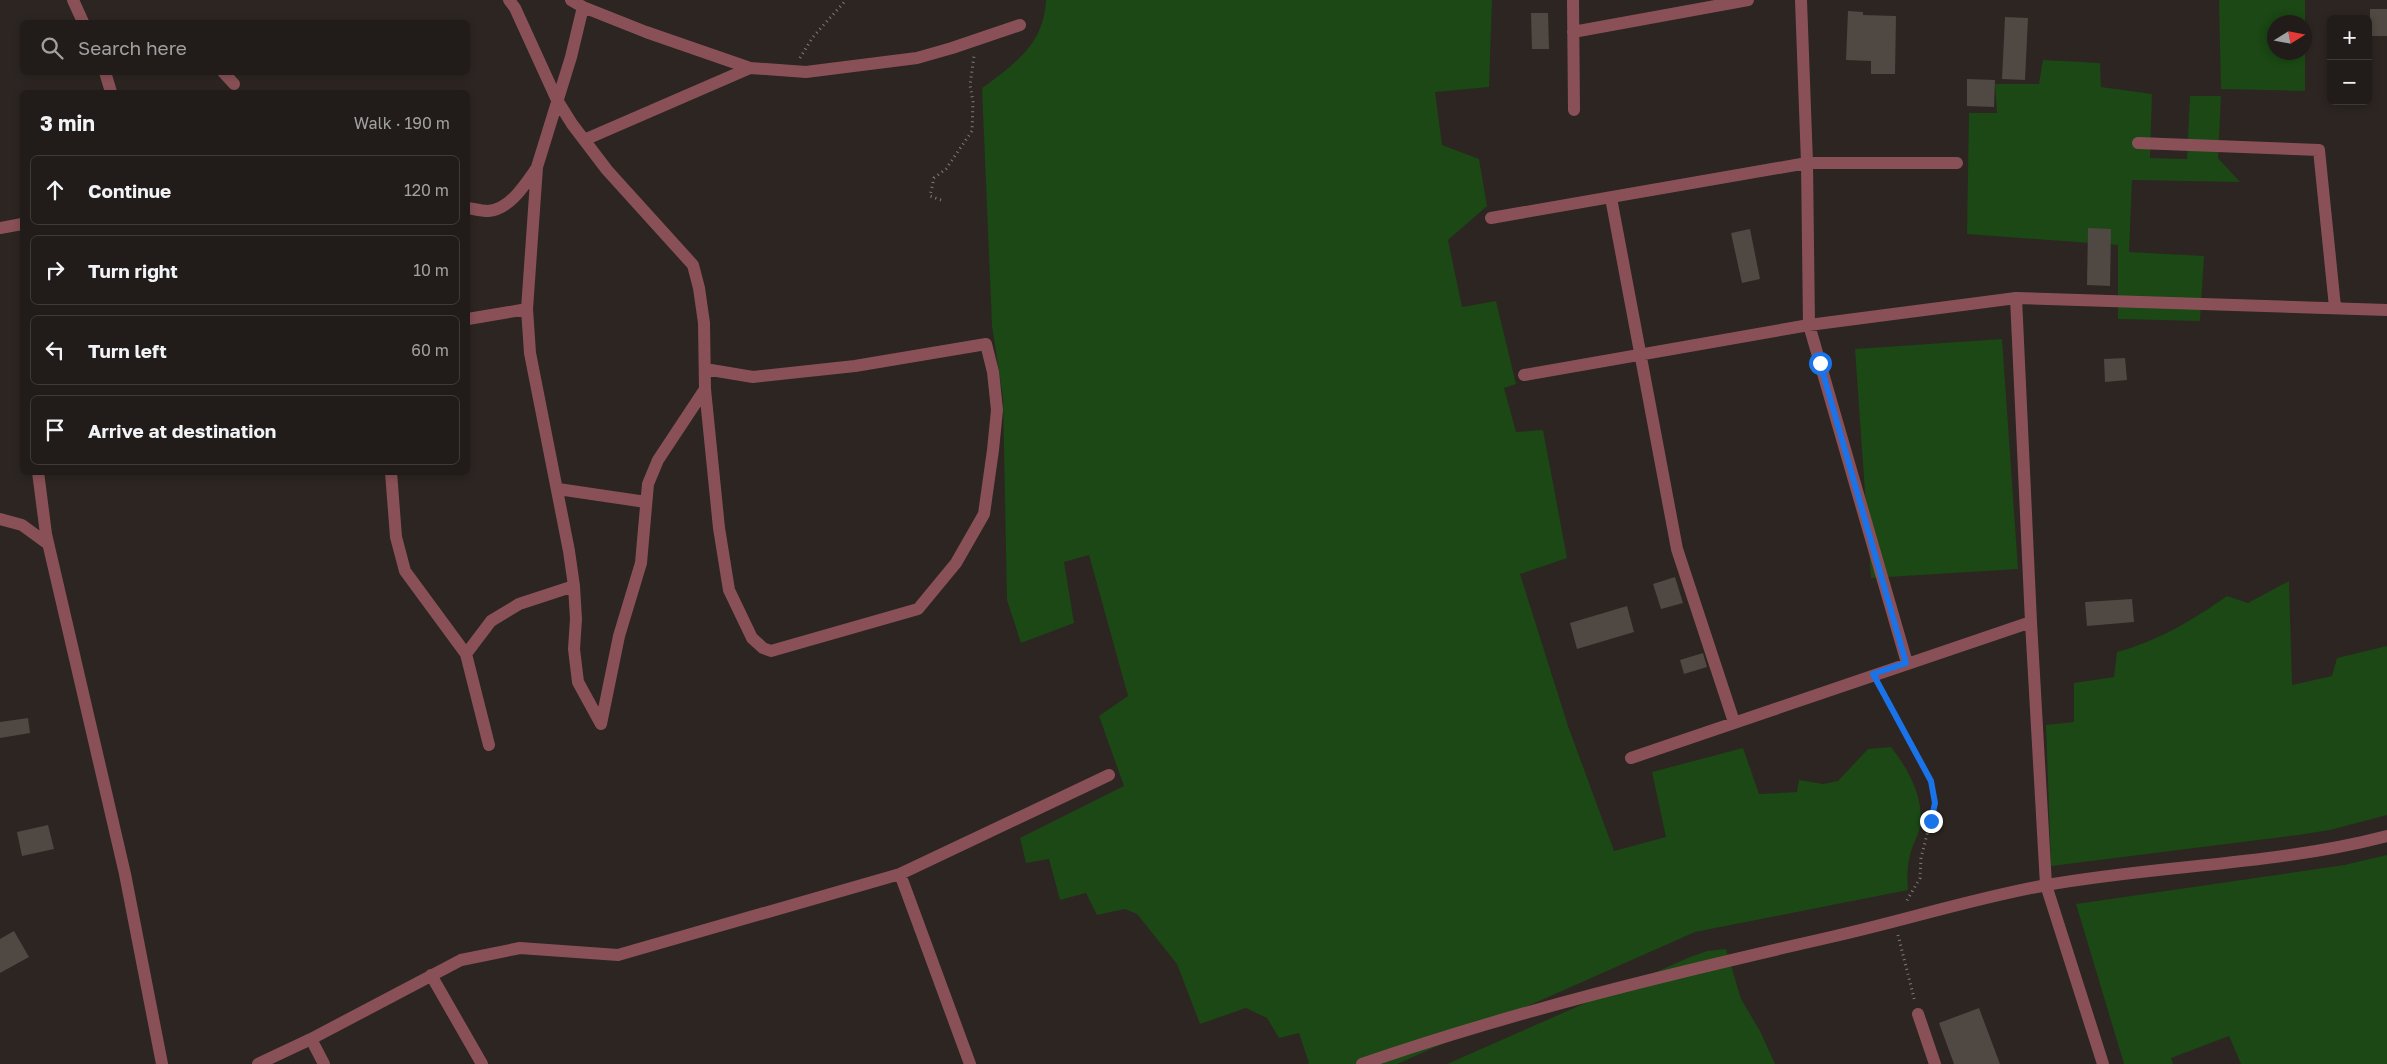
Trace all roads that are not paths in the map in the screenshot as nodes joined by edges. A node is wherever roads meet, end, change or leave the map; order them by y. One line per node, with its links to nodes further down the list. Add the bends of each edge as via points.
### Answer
1 (73, 0): 8 (street)
2 (509, 0): 16 (street)
3 (571, 0): 7 (street)
4 (1573, 0): 10 (street)
5 (1748, 0): 10 (street)
6 (1801, 0): 20 (street)
7 (583, 7): 11 (street); 16 (street)
8 (83, 20)
9 (1020, 25): 11 (street, via 917,58 806,72)
10 (1573, 32): 17 (street)
11 (750, 68): 18 (street)
12 (106, 75): 15 (street)
13 (226, 75): 14 (street)
14 (234, 84)
15 (110, 90)
16 (557, 100): 18 (street); 22 (street)
17 (1574, 110)
18 (584, 140): 35 (street, via 693,265 704,323)
19 (2138, 143): 29 (street, via 2319,150)
20 (1806, 163): 21 (street); 23 (street); 33 (street)
21 (1957, 163)
22 (538, 167): 24 (street, via 515,197 503,205 488,211); 30 (street)
23 (1611, 198): 25 (street); 34 (street)
24 (470, 208)
25 (1491, 218)
26 (20, 224): 27 (street)
27 (0, 228)
28 (2016, 298): 29 (street); 33 (street); 45 (street)
29 (2335, 307): 31 (street)
30 (527, 309): 32 (street); 40 (street, via 530,353)
31 (2387, 310)
32 (470, 319)
33 (1809, 325): 34 (street); 47 (street)
34 (1640, 355): 36 (street); 48 (street, via 1677,549)
35 (705, 369): 37 (street); 37 (street, via 754,377 855,366 986,344 998,410 984,514 956,563 918,609 772,651 757,643 729,590 719,528)
36 (1524, 376)
37 (705, 389): 41 (street, via 658,460 648,484)
38 (38, 475): 43 (street)
39 (391, 475): 46 (street, via 396,537 405,571)
40 (558, 489): 41 (street); 44 (street)
41 (646, 502): 44 (street, via 641,563 619,636 601,724 578,682 574,649)
42 (0, 519): 43 (street, via 22,525)
43 (48, 544): 58 (street, via 125,874)
44 (574, 586): 46 (street, via 519,604 491,621)
45 (2031, 622): 47 (street); 54 (street)
46 (466, 654): 49 (street)
47 (1906, 663): 48 (street)
48 (1734, 722): 50 (street)
49 (489, 745)
50 (1631, 758)
51 (1109, 775): 53 (street)
52 (2387, 836): 54 (street, via 2299,853)
53 (900, 874): 55 (street, via 618,955 520,948 462,960); 62 (street)
54 (2046, 885): 63 (street, via 1708,964 1440,1036); 65 (street)
55 (432, 975): 57 (street); 61 (street)
56 (1918, 1014): 64 (street)
57 (311, 1039): 59 (street); 60 (street)
58 (162, 1064)
59 (258, 1064)
60 (324, 1064)
61 (482, 1064)
62 (970, 1064)
63 (1362, 1064)
64 (1935, 1064)
65 (2103, 1064)

